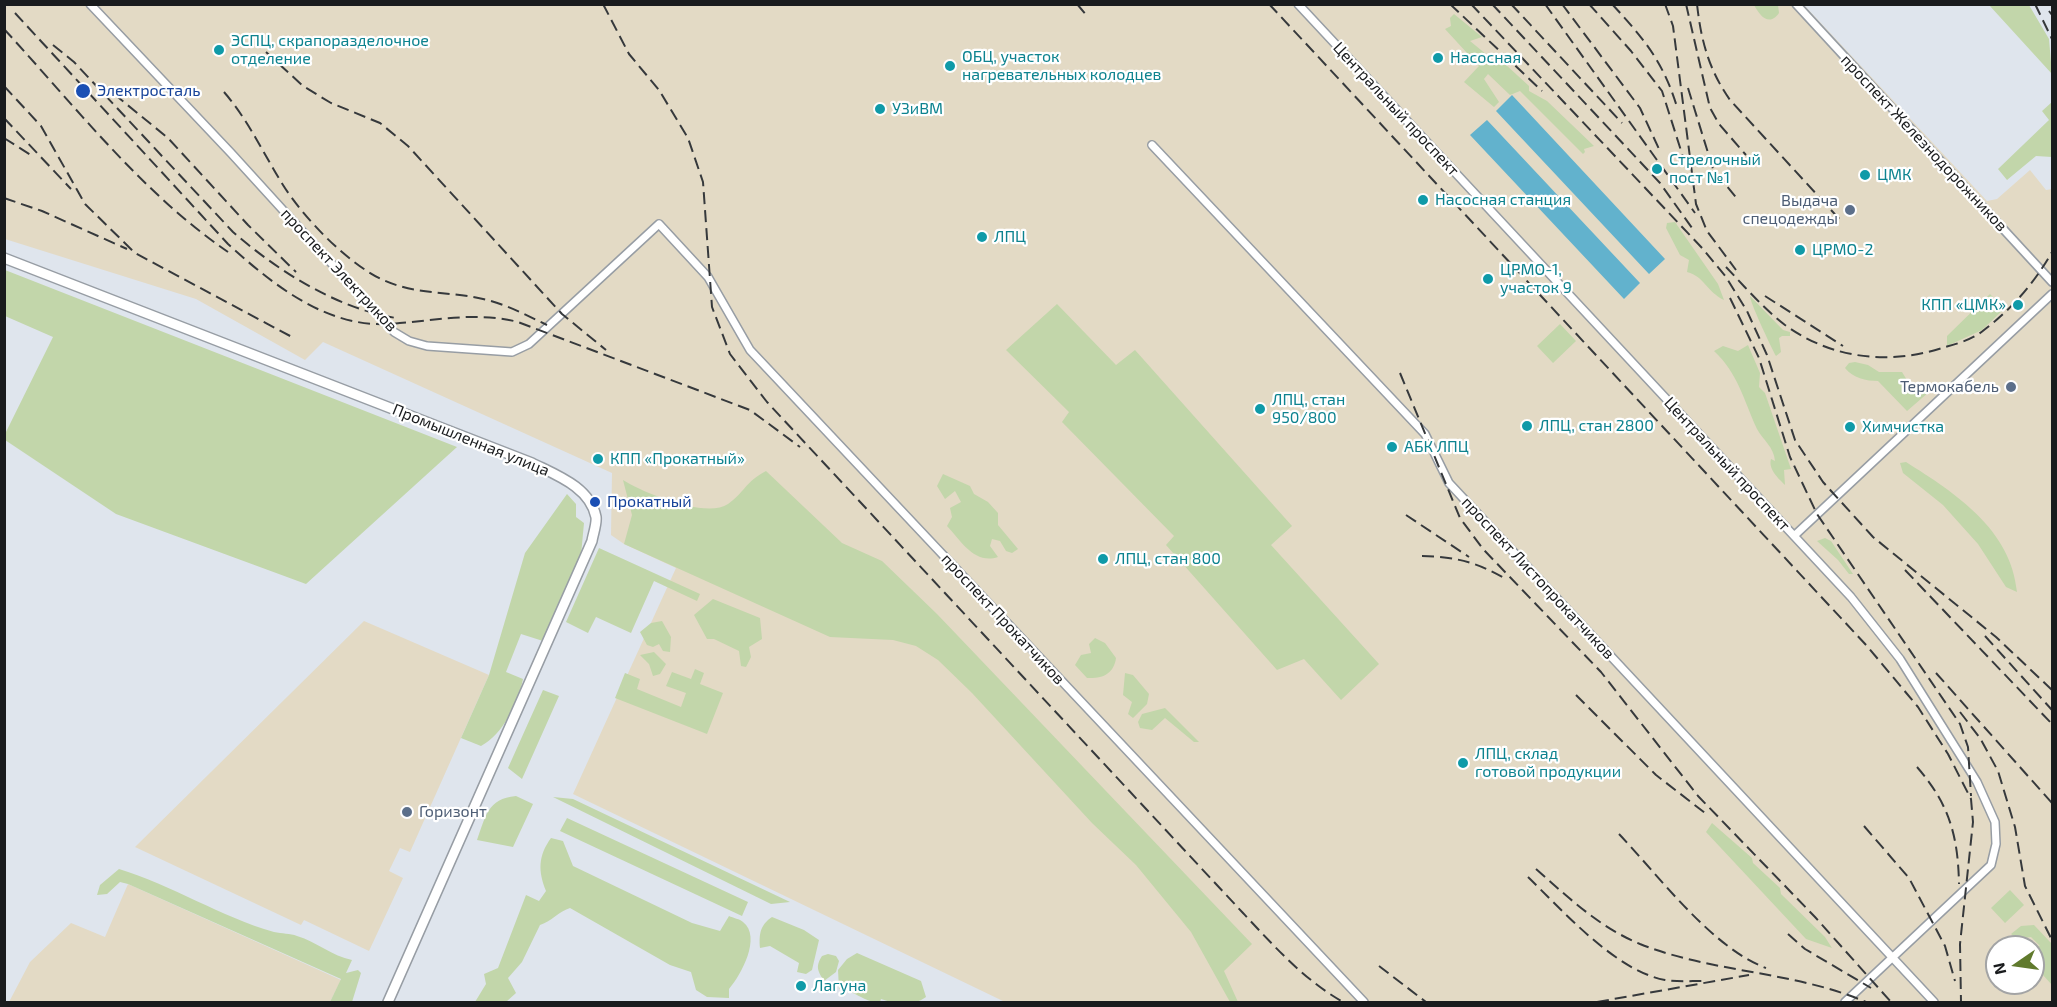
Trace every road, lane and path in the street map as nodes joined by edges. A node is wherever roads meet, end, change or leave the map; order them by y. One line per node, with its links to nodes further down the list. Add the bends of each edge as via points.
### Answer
1 (90, 4): 5 (street, проспект Электриков, via 394,332 409,341 427,346 512,352 529,344)
2 (1298, 4): 9 (street, Центральный проспект)
3 (1796, 4): 7 (street, проспект Железнодорожников)
4 (1152, 145): 10 (street, проспект Листопрокатчиков, via 1425,434 1449,483)
5 (659, 224): 12 (street, проспект Прокатчиков, via 708,277 750,350)
6 (4, 258): 11 (street, Промышленная улица, via 532,463 569,481 588,499 596,518 592,540)
7 (2052, 282)
8 (2052, 294): 9 (street)
9 (1794, 536): 10 (street, Центральный проспект, via 1851,597 1900,659 1977,782 1995,822 1991,865)
10 (1893, 958): 13 (street); 14 (street, проспект Листопрокатчиков)
11 (388, 1002)
12 (1364, 1002)
13 (1845, 1002)
14 (1934, 1002)

